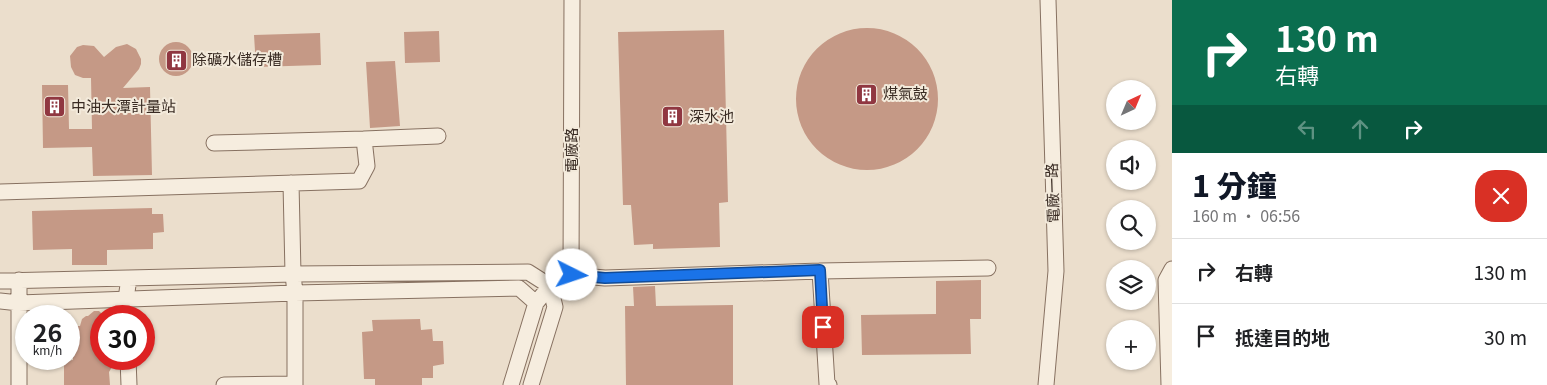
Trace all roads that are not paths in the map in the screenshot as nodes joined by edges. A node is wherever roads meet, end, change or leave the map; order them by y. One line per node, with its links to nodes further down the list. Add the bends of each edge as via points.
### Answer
1 (572, 0): 12 (street, 電廠路)
2 (1048, 0): 31 (street, 電廠一路, via 1056,271)
3 (438, 136): 4 (street)
4 (364, 140): 5 (street); 6 (street, via 367,166 359,181)
5 (214, 144)
6 (291, 183): 7 (street); 11 (street)
7 (0, 192)
8 (988, 268): 10 (street)
9 (1172, 269): 32 (street, via 1166,280)
10 (820, 270): 12 (street, via 605,278); 30 (street, via 826,384)
11 (293, 274): 13 (street); 16 (street, via 528,272); 17 (street)
12 (572, 275): 16 (street)
13 (129, 278): 14 (street); 18 (street)
14 (19, 280): 15 (street); 20 (street)
15 (0, 281)
16 (550, 286): 21 (street); 29 (street, via 555,307)
17 (295, 294): 18 (street); 21 (street, via 519,288); 27 (street)
18 (126, 300): 20 (street); 22 (street)
19 (0, 301): 20 (street)
20 (18, 303): 24 (street)
21 (536, 303): 28 (street)
22 (126, 305)
23 (128, 370): 25 (street)
24 (19, 385)
25 (129, 385)
26 (224, 385): 27 (street)
27 (295, 385)
28 (511, 385)
29 (531, 385)
30 (829, 385)
31 (1046, 385)
32 (1168, 385)

